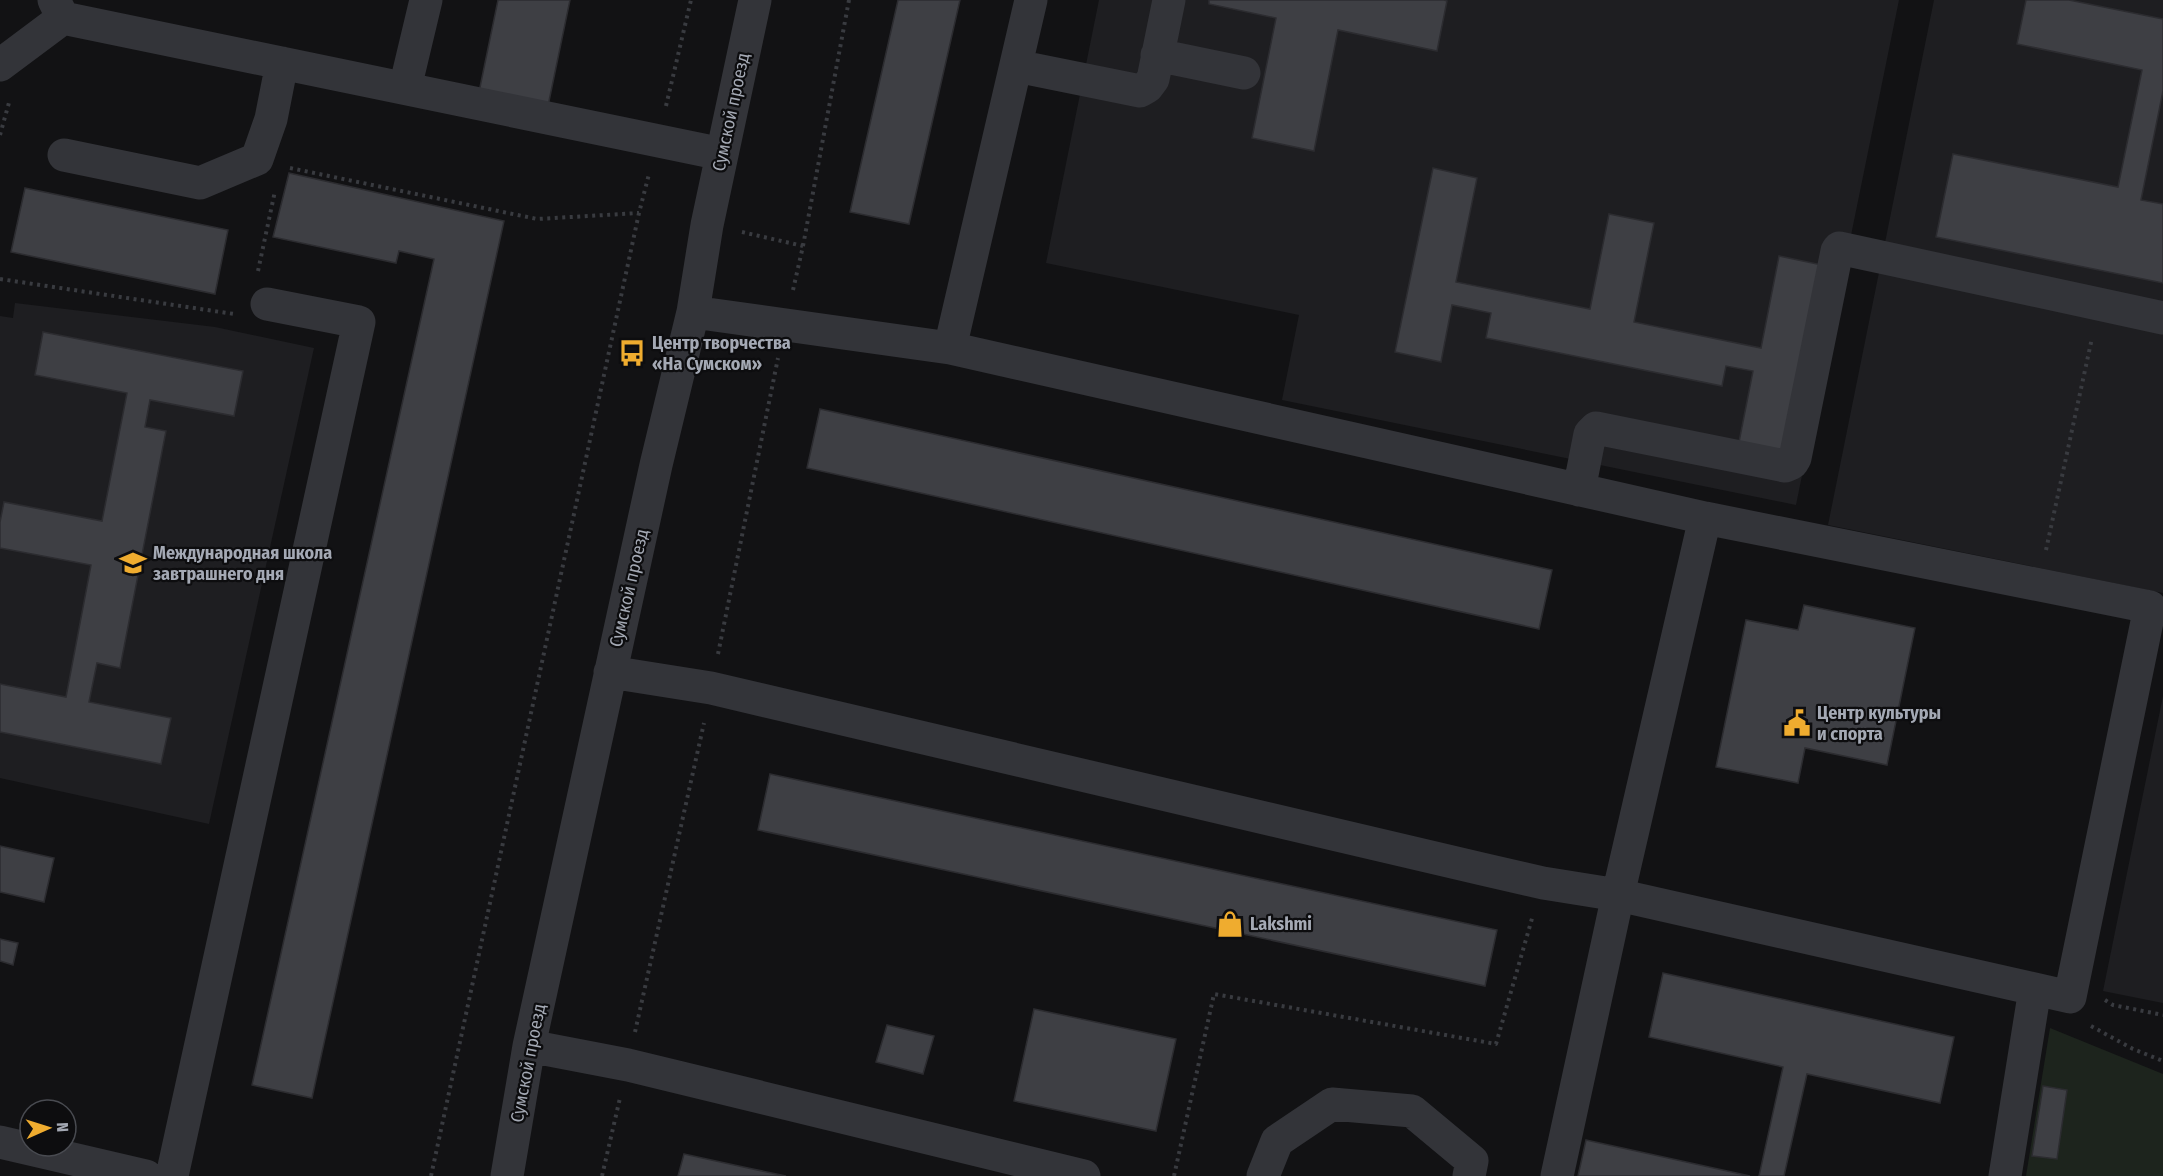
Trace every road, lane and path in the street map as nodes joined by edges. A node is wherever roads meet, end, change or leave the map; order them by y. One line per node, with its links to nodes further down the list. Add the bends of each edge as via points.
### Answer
1 (426, 0): 12 (street)
2 (755, 0): 13 (street, Сумской проезд)
3 (849, 0): 18 (path)
4 (1031, 0): 10 (street)
5 (1168, 0): 7 (street)
6 (59, 9): 8 (street); 9 (street)
7 (1157, 55): 10 (street, via 1153,79 1140,91); 11 (street)
8 (282, 63): 12 (street); 14 (street, via 271,119 257,159 210,179 200,183)
9 (0, 65)
10 (1016, 66): 26 (street)
11 (1245, 73)
12 (405, 88): 13 (street)
13 (722, 154): 23 (street, Сумской проезд)
14 (64, 155)
15 (281, 166): 43 (path, via 537,219 639,213)
16 (276, 189): 19 (path)
17 (738, 232): 18 (path)
18 (803, 246): 25 (path)
19 (257, 274)
20 (0, 279): 21 (path, via 250,317)
21 (267, 304): 42 (street, via 359,322)
22 (2100, 304): 24 (street); 27 (street, via 1839,248 1792,463 1785,466 1596,428 1590,434); 29 (path)
23 (693, 312): 25 (street); 30 (street, Сумской проезд)
24 (2163, 318)
25 (784, 324): 26 (street); 31 (path)
26 (950, 348): 27 (street)
27 (1579, 490): 28 (street)
28 (1705, 518): 29 (street); 33 (street)
29 (2038, 585): 35 (street, via 2150,608)
30 (610, 672): 31 (street); 37 (street, Сумской проезд)
31 (711, 688): 32 (street); 39 (path)
32 (1543, 883): 33 (street); 47 (path, via 1496,1044 1214,994)
33 (1618, 895): 34 (street); 50 (street)
34 (2035, 989): 35 (street); 51 (street)
35 (2072, 989): 36 (path, via 2114,1005); 38 (path, via 2085,1022)
36 (2163, 1015)
37 (529, 1046): 39 (street); 44 (street, Сумской проезд)
38 (2163, 1061)
39 (628, 1065): 45 (path); 46 (street)
40 (0, 1142): 41 (street)
41 (146, 1176)
42 (172, 1176)
43 (431, 1176)
44 (507, 1176)
45 (602, 1176)
46 (1084, 1176)
47 (1174, 1176)
48 (1263, 1176): 49 (street, via 1277,1141 1332,1104 1412,1112 1472,1161)
49 (1469, 1176)
50 (1557, 1176)
51 (2005, 1176)

